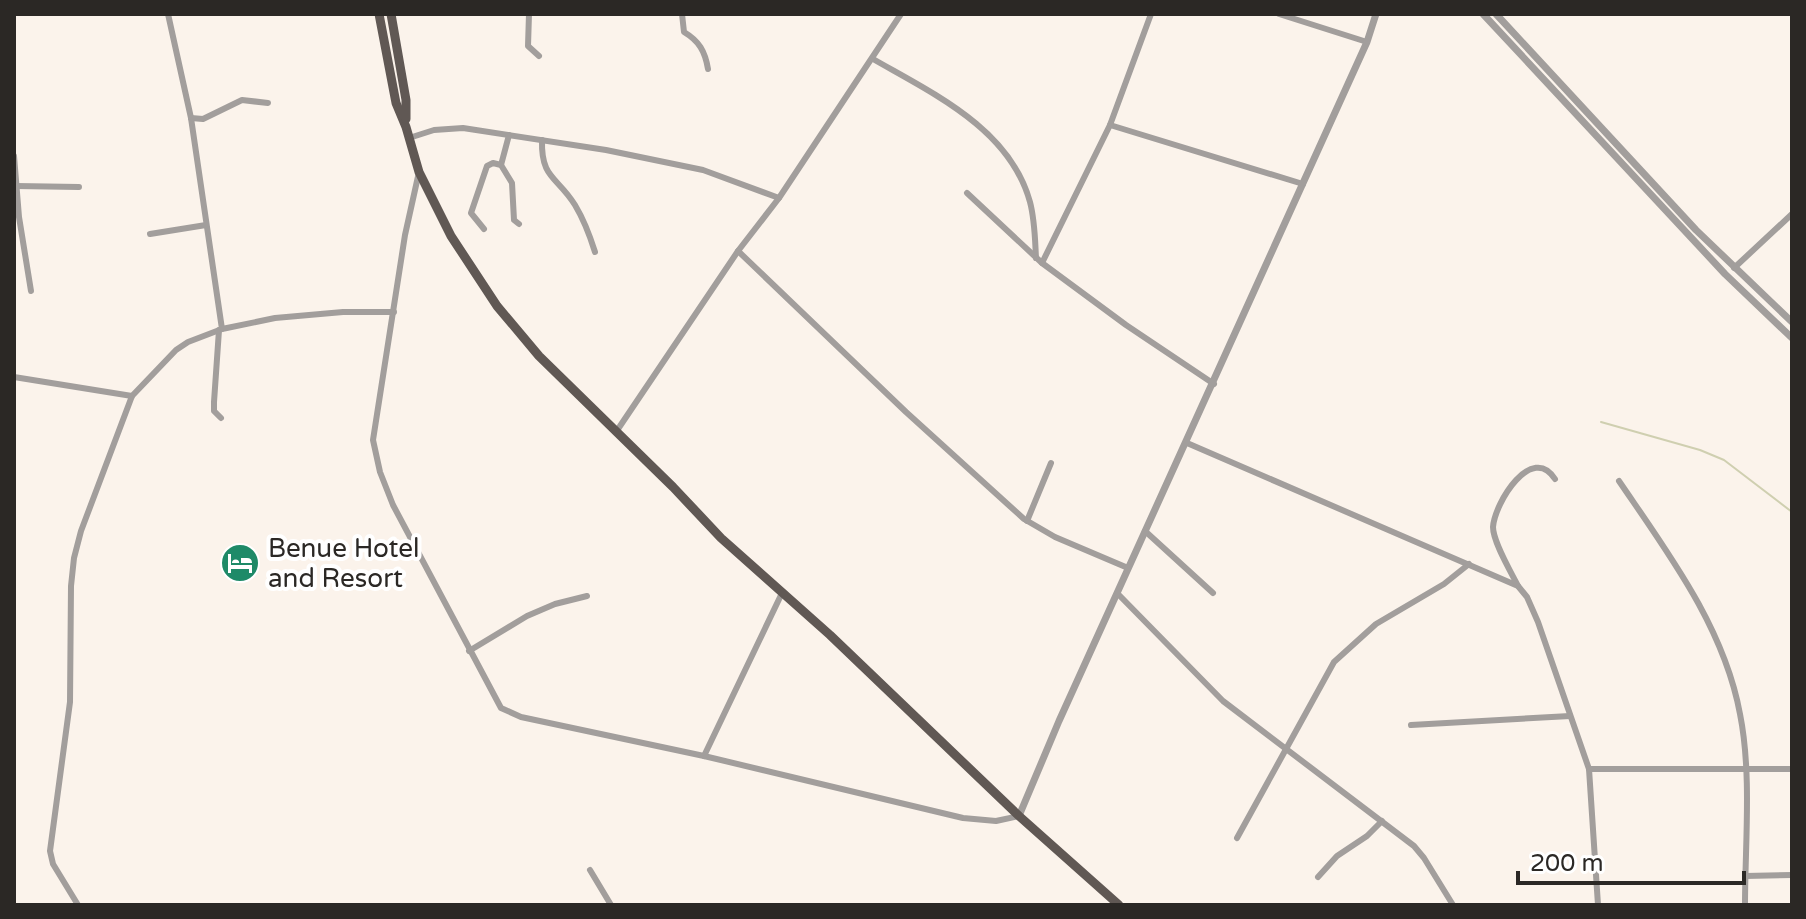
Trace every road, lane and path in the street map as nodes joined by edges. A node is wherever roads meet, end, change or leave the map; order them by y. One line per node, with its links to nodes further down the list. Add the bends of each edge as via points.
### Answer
1 (168, 14): 17 (street)
2 (379, 14): 19 (main road, via 396,103)
3 (391, 14): 19 (main road)
4 (529, 14): 13 (street, via 528,46)
5 (682, 14): 15 (street, via 684,32 698,42)
6 (901, 14): 14 (street)
7 (1151, 14): 18 (street)
8 (1279, 14): 12 (street)
9 (1376, 14): 12 (street)
10 (1483, 14): 45 (street, via 1725,274)
11 (1496, 14): 40 (street)
12 (1367, 42): 26 (street)
13 (539, 56)
14 (873, 59): 30 (street); 39 (street, via 986,131 1009,156 1031,204)
15 (708, 69)
16 (268, 103): 17 (street, via 242,100 203,119)
17 (191, 118): 34 (street)
18 (1110, 125): 26 (street); 39 (street)
19 (406, 127): 21 (main road)
20 (509, 135): 21 (street, via 463,128); 22 (street); 24 (street)
21 (409, 138): 25 (main road)
22 (542, 140): 30 (street, via 703,170); 38 (street, via 541,161 574,204)
23 (14, 156): 27 (street)
24 (501, 165): 33 (street, via 512,183 514,220); 35 (street, via 487,166 471,213)
25 (419, 172): 42 (street); 50 (main road, via 451,236 497,306)
26 (1303, 184): 47 (street)
27 (16, 186): 28 (street); 32 (street)
28 (79, 187)
29 (967, 193): 39 (street)
30 (779, 198): 37 (street)
31 (1792, 214): 40 (street)
32 (16, 216): 41 (street)
33 (519, 224)
34 (206, 225): 36 (street); 44 (street)
35 (484, 229)
36 (150, 234)
37 (738, 251): 50 (street); 55 (street)
38 (595, 252)
39 (1039, 261): 47 (street)
40 (1734, 268): 43 (street)
41 (31, 291)
42 (394, 312): 44 (street, via 275,318); 64 (street, via 373,433 375,451 393,505)
43 (1792, 322)
44 (221, 330): 48 (street, via 176,350); 49 (street, via 214,411)
45 (1792, 338)
46 (14, 377): 48 (street)
47 (1214, 384): 51 (street)
48 (132, 396): 79 (street, via 81,531 71,586 70,702 50,851)
49 (221, 418)
50 (616, 432): 60 (main road)
51 (1187, 443): 56 (street); 57 (street)
52 (1051, 463): 55 (street)
53 (1555, 479): 59 (street, via 1543,466 1531,469 1511,484 1496,514 1494,535)
54 (1619, 481): 71 (street, via 1663,545 1724,655 1740,715)
55 (1027, 521): 58 (street)
56 (1145, 531): 58 (street); 61 (street)
57 (1469, 564): 59 (street); 67 (street, via 1345,650)
58 (1128, 568): 62 (street)
59 (1518, 586): 65 (street, via 1538,622)
60 (782, 593): 68 (street); 72 (main road)
61 (1213, 593)
62 (1118, 594): 67 (street, via 1223,701); 72 (street)
63 (587, 596): 64 (street, via 527,616)
64 (469, 651): 68 (street, via 501,708 514,715)
65 (1570, 716): 66 (street); 69 (street)
66 (1411, 725)
67 (1286, 750): 73 (street); 74 (street)
68 (704, 756): 72 (street, via 963,818 996,821)
69 (1589, 769): 71 (street); 83 (street)
70 (1792, 769): 71 (street)
71 (1745, 770): 77 (street)
72 (1019, 816): 81 (main road)
73 (1382, 821): 78 (street); 82 (street, via 1414,846)
74 (1237, 838)
75 (590, 870): 80 (street)
76 (1792, 875): 77 (street)
77 (1745, 876): 84 (street)
78 (1318, 877)
79 (78, 905)
80 (611, 905)
81 (1119, 905)
82 (1453, 905)
83 (1598, 905)
84 (1745, 905)

